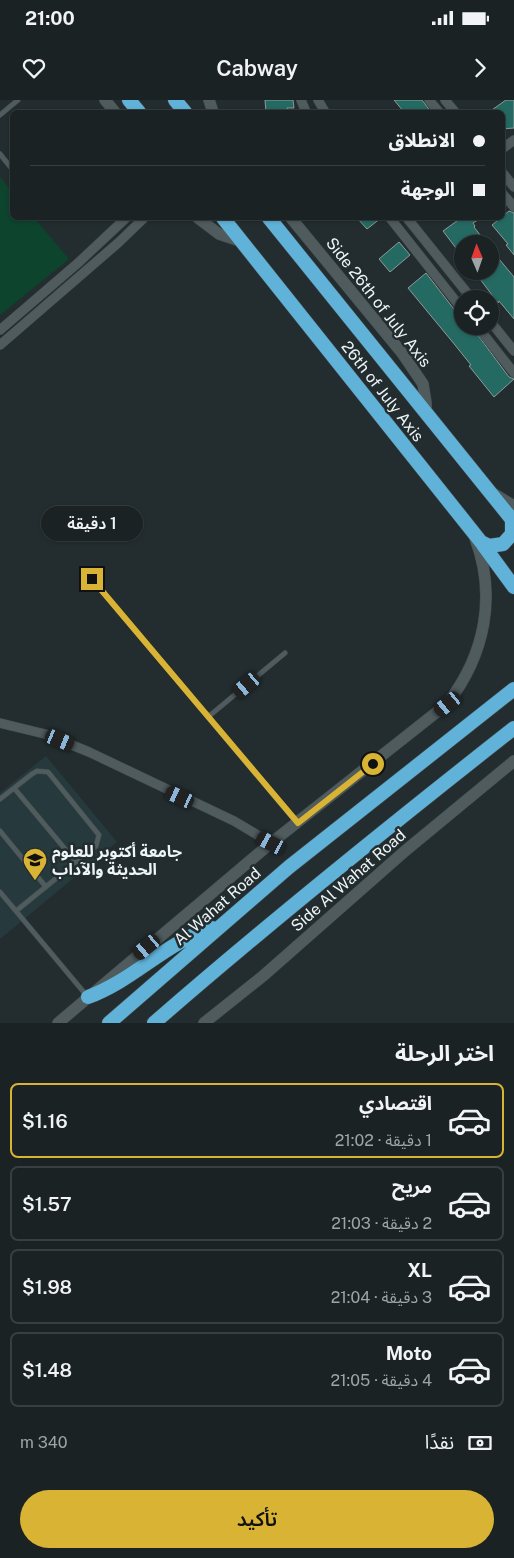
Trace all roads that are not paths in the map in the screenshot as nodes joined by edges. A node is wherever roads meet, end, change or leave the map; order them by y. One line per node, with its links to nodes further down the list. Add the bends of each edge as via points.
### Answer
1 (18, 100): 12 (lane)
2 (105, 100): 7 (street)
3 (129, 100): 8 (highway)
4 (175, 100): 9 (highway)
5 (429, 100): 10 (street)
6 (445, 100): 11 (street)
7 (113, 110)
8 (137, 110)
9 (183, 110)
10 (437, 110)
11 (453, 110)
12 (0, 115)
13 (0, 154): 14 (lane)
14 (10, 166)
15 (505, 176): 16 (street)
16 (514, 187)
17 (505, 196): 18 (street)
18 (514, 207)
19 (124, 220): 27 (street)
20 (142, 220): 30 (street)
21 (201, 220): 29 (street, via 219,234)
22 (225, 220): 29 (highway, 26th of July Axis)
23 (271, 220): 40 (highway, 26th of July Axis)
24 (293, 220): 40 (street, Side 26th of July Axis, via 402,353 422,384)
25 (392, 220): 31 (street)
26 (409, 220): 28 (street)
27 (111, 232): 30 (street); 34 (street)
28 (425, 241): 31 (street); 32 (street)
29 (243, 242): 44 (highway, 26th of July Axis)
30 (118, 243): 37 (street)
31 (415, 249): 33 (street)
32 (465, 290)
33 (454, 299)
34 (0, 330)
35 (499, 332): 38 (street)
36 (483, 335): 39 (street)
37 (0, 345)
38 (514, 351)
39 (514, 373)
40 (426, 414): 41 (highway, 26th of July Axis)
41 (489, 491): 42 (street); 43 (highway, 26th of July Axis)
42 (514, 506)
43 (513, 522): 44 (highway, via 512,534 503,544 489,546)
44 (477, 537): 46 (highway, 26th of July Axis); 57 (street, via 485,580 486,613 479,646 466,676 448,704)
45 (92, 579): 51 (lane)
46 (514, 587)
47 (285, 652): 51 (lane)
48 (514, 680): 50 (highway)
49 (514, 689): 50 (highway, Al Wahat Road)
50 (500, 699): 64 (highway, Al Wahat Road)
51 (208, 717): 57 (lane)
52 (0, 723): 59 (street, via 45,734 88,752 234,821)
53 (514, 728): 68 (highway, via 422,800)
54 (514, 761): 69 (street, Side Al Wahat Road)
55 (14, 788): 56 (lane); 60 (lane); 60 (lane, via 37,771 53,775 99,835 96,846)
56 (0, 799)
57 (298, 823): 59 (street)
58 (0, 831): 61 (lane)
59 (271, 843): 65 (street)
60 (76, 862): 61 (lane)
61 (46, 887): 63 (lane)
62 (0, 892): 63 (lane)
63 (16, 912): 65 (lane)
64 (220, 925): 65 (highway, via 186,939 120,983); 67 (highway, Al Wahat Road)
65 (88, 997): 66 (street)
66 (58, 1023)
67 (110, 1023)
68 (154, 1023)
69 (204, 1023)

